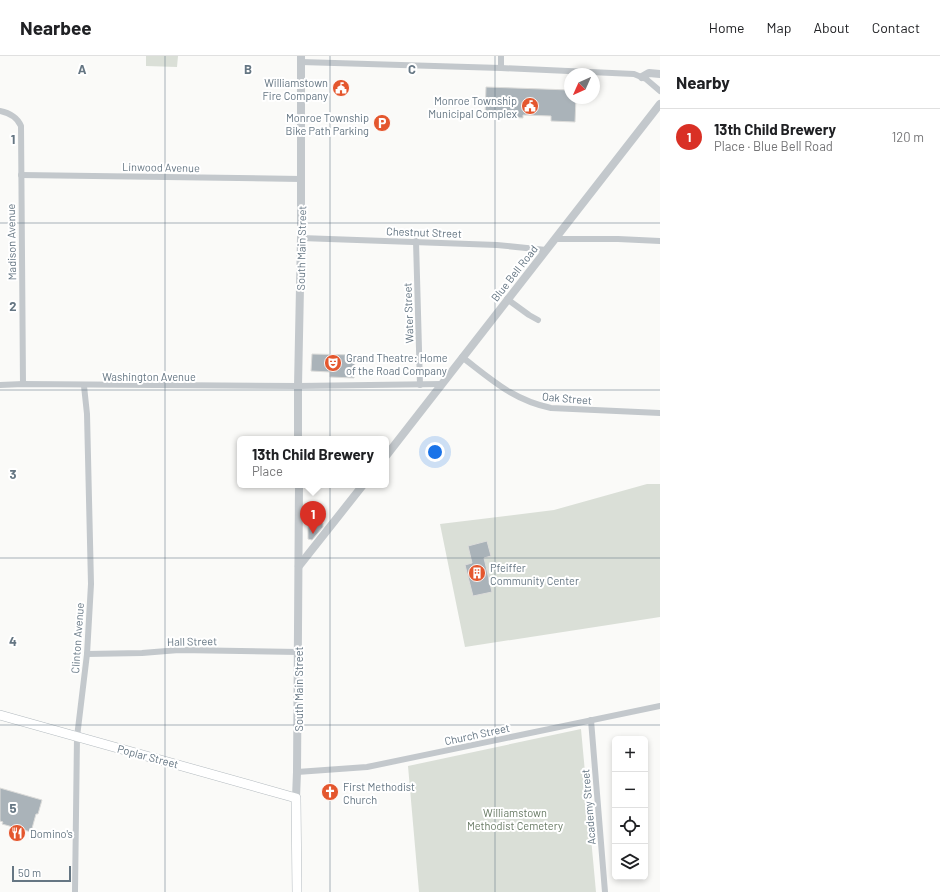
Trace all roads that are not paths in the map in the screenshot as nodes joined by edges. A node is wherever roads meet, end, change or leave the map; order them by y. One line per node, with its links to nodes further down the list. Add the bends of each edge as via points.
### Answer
1 (501, 56): 3 (street)
2 (301, 59): 3 (street); 10 (street, South Main Street)
3 (501, 68): 5 (street, via 634,74)
4 (660, 74): 5 (street, via 649,73)
5 (642, 77): 6 (street)
6 (660, 91)
7 (660, 104): 12 (street, Blue Bell Road)
8 (0, 111): 9 (street, Madison Avenue, via 9,113 21,126)
9 (21, 175): 10 (street, Linwood Avenue); 19 (street, Madison Avenue)
10 (301, 179): 11 (street, South Main Street)
11 (301, 238): 13 (street, Chestnut Street); 24 (street, South Main Street)
12 (555, 239): 14 (street); 15 (street, Blue Bell Road)
13 (416, 241): 15 (street, Chestnut Street); 22 (street, Water Street)
14 (660, 241)
15 (546, 250): 16 (street, Blue Bell Road)
16 (508, 300): 17 (street); 18 (street, Blue Bell Road)
17 (538, 320)
18 (462, 357): 20 (street, Blue Bell Road); 25 (street, Oak Street, via 504,389 535,405)
19 (23, 384): 21 (street, Washington Avenue); 23 (street, Washington Avenue)
20 (442, 384): 22 (street, Washington Avenue); 27 (street, Blue Bell Road)
21 (0, 385)
22 (420, 385): 24 (street, Washington Avenue)
23 (84, 386): 24 (street, Washington Avenue); 32 (street, Clinton Avenue, via 88,414 91,584)
24 (298, 386): 26 (street, South Main Street)
25 (660, 413)
26 (298, 436)
27 (389, 452)
28 (299, 488): 30 (street, South Main Street)
29 (361, 488): 30 (street)
30 (299, 566): 31 (street, South Main Street)
31 (298, 652): 32 (street, Hall Street, via 179,650); 37 (street, South Main Street)
32 (87, 654): 36 (street, Clinton Avenue)
33 (660, 706): 35 (street, Church Street)
34 (0, 715): 36 (main road, Poplar Street)
35 (591, 720): 37 (street, Church Street, via 367,767); 41 (street, Academy Street)
36 (77, 737): 38 (main road, Poplar Street); 39 (street, Clinton Avenue)
37 (297, 772): 38 (street, South Main Street)
38 (296, 798): 40 (main road, South Main Street)
39 (76, 892)
40 (297, 892)
41 (605, 892)

